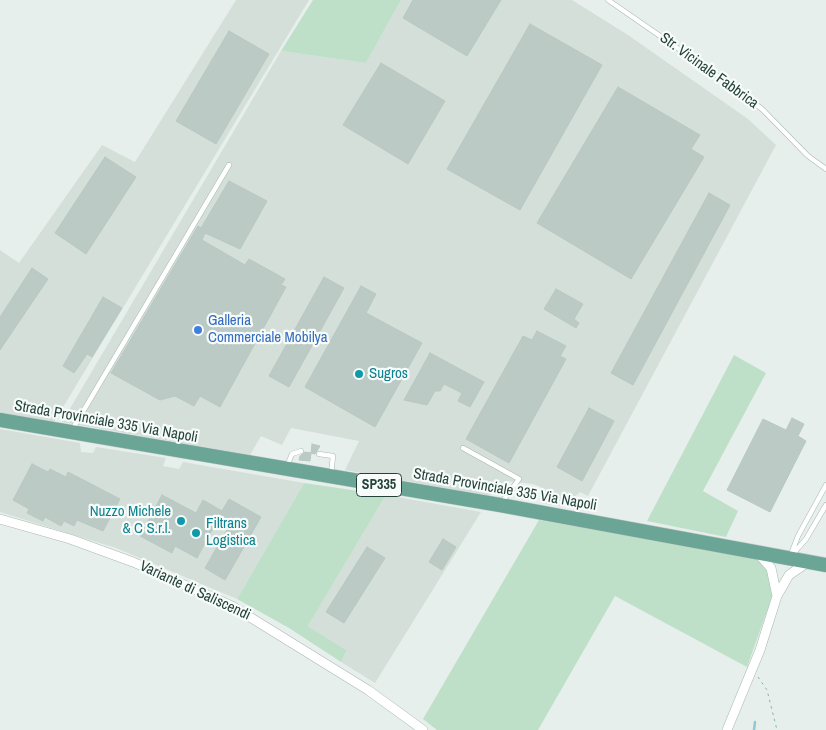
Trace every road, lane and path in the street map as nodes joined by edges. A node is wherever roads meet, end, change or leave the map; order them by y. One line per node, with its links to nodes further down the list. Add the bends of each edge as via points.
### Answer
1 (608, 0): 3 (lane, Str. Vicinale Fabbrica, via 741,92)
2 (229, 165): 5 (lane)
3 (826, 169)
4 (0, 420): 5 (main road, Strada Provinciale 335 Via Napoli / SP335)
5 (71, 432): 9 (main road, Strada Provinciale 335 Via Napoli / SP335)
6 (463, 448): 12 (lane, via 519,479)
7 (301, 451): 9 (lane, via 292,454)
8 (319, 454): 10 (lane, via 333,456)
9 (286, 469): 10 (main road, Strada Provinciale 335 Via Napoli / SP335)
10 (331, 477): 12 (main road, Strada Provinciale 335 Via Napoli / SP335)
11 (826, 485): 16 (lane)
12 (500, 505): 15 (main road, Strada Provinciale 335 Via Napoli / SP335)
13 (826, 505): 16 (lane, via 806,539)
14 (0, 518): 23 (street, Variante di Saliscendi, via 134,562 232,606 368,690)
15 (757, 552): 16 (main road, Strada Provinciale 335 Via Napoli / SP335); 19 (street, via 771,568)
16 (789, 558): 17 (main road, Strada Provinciale 335 Via Napoli / SP335); 19 (street, via 776,571); 20 (street)
17 (809, 562): 18 (main road, Strada Provinciale 335 Via Napoli / SP335); 20 (street, via 794,570)
18 (826, 565)
19 (775, 580): 21 (street)
20 (785, 581): 21 (street)
21 (777, 596): 22 (street)
22 (752, 671): 24 (street); 25 (path, via 767,690)
23 (423, 730)
24 (727, 730)
25 (777, 730)

